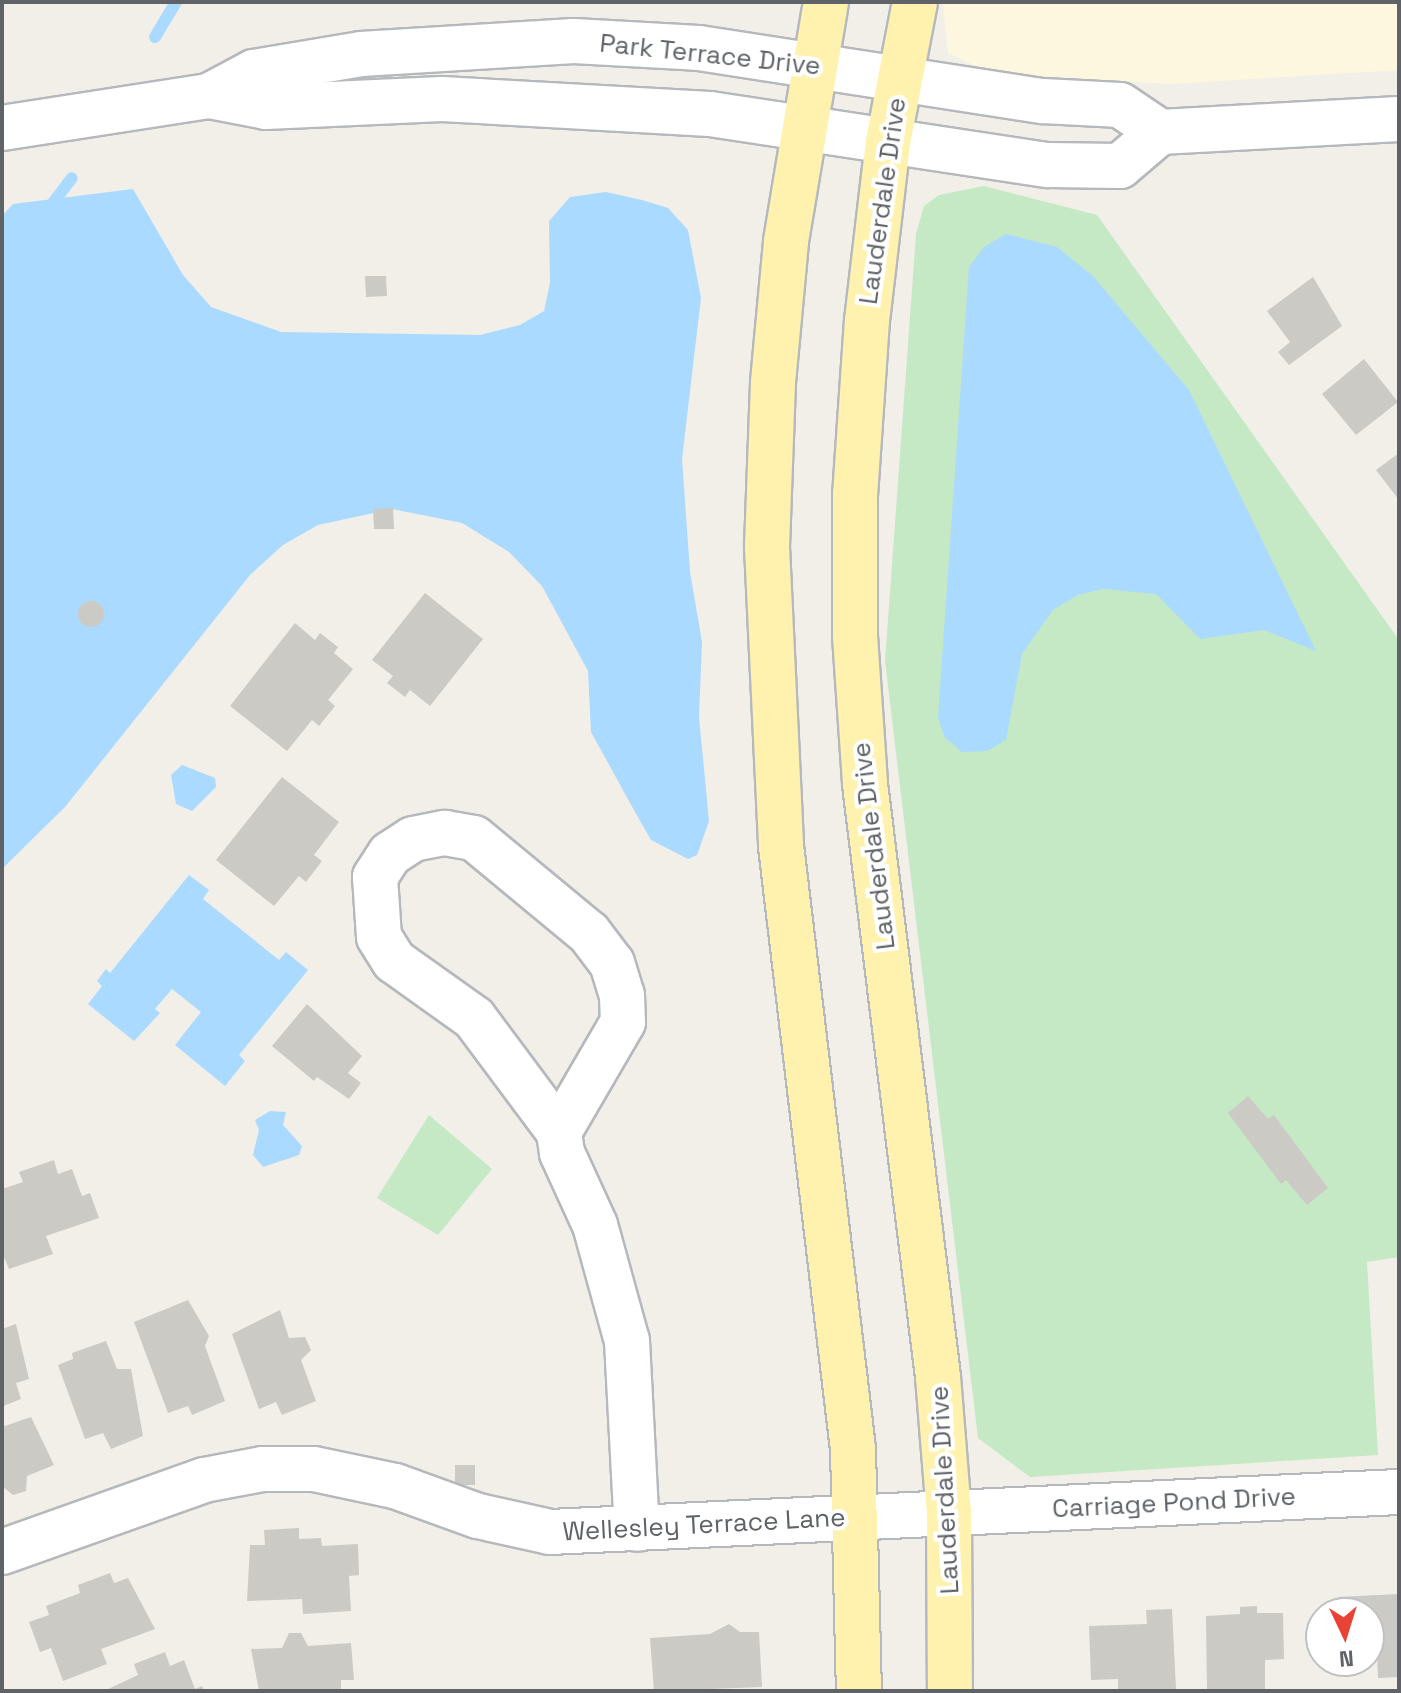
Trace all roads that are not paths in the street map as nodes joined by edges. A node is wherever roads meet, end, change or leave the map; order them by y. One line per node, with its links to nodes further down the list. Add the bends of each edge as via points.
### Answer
1 (826, 2): 3 (main road)
2 (915, 2): 4 (main road, Lauderdale Drive)
3 (816, 65): 4 (street, Park Terrace Drive); 5 (street, Park Terrace Drive, via 699,48 574,41 480,43 361,54 254,72); 8 (main road)
4 (900, 79): 9 (street, Park Terrace Drive, via 1043,101 1120,105); 10 (main road, Lauderdale Drive)
5 (209, 96): 7 (street, Park Terrace Drive); 8 (street, Park Terrace Drive, via 266,107 442,99 557,104 710,114)
6 (1399, 119): 9 (street)
7 (2, 128)
8 (804, 129): 10 (street, Park Terrace Drive); 14 (main road, via 786,242 773,383 767,547 770,688 781,846)
9 (1160, 132): 10 (street, Park Terrace Drive, via 1120,166 1023,162)
10 (888, 142): 13 (main road, Lauderdale Drive, via 858,424 855,636 865,784 938,1377)
11 (559, 1132): 11 (street, via 623,1022 612,963 589,933 474,838 445,833 413,839 390,854 375,877 379,937 394,961 474,1018); 15 (street, via 562,1153 595,1225 627,1341)
12 (1399, 1492): 13 (street, Carriage Pond Drive)
13 (949, 1513): 14 (street, Wellesley Terrace Lane); 18 (main road, Lauderdale Drive)
14 (858, 1518): 15 (street, Wellesley Terrace Lane); 17 (main road)
15 (637, 1529): 16 (street, Wellesley Terrace Lane, via 550,1532 478,1516 395,1486 314,1469 262,1469 204,1480)
16 (2, 1552)
17 (859, 1691)
18 (950, 1691)

